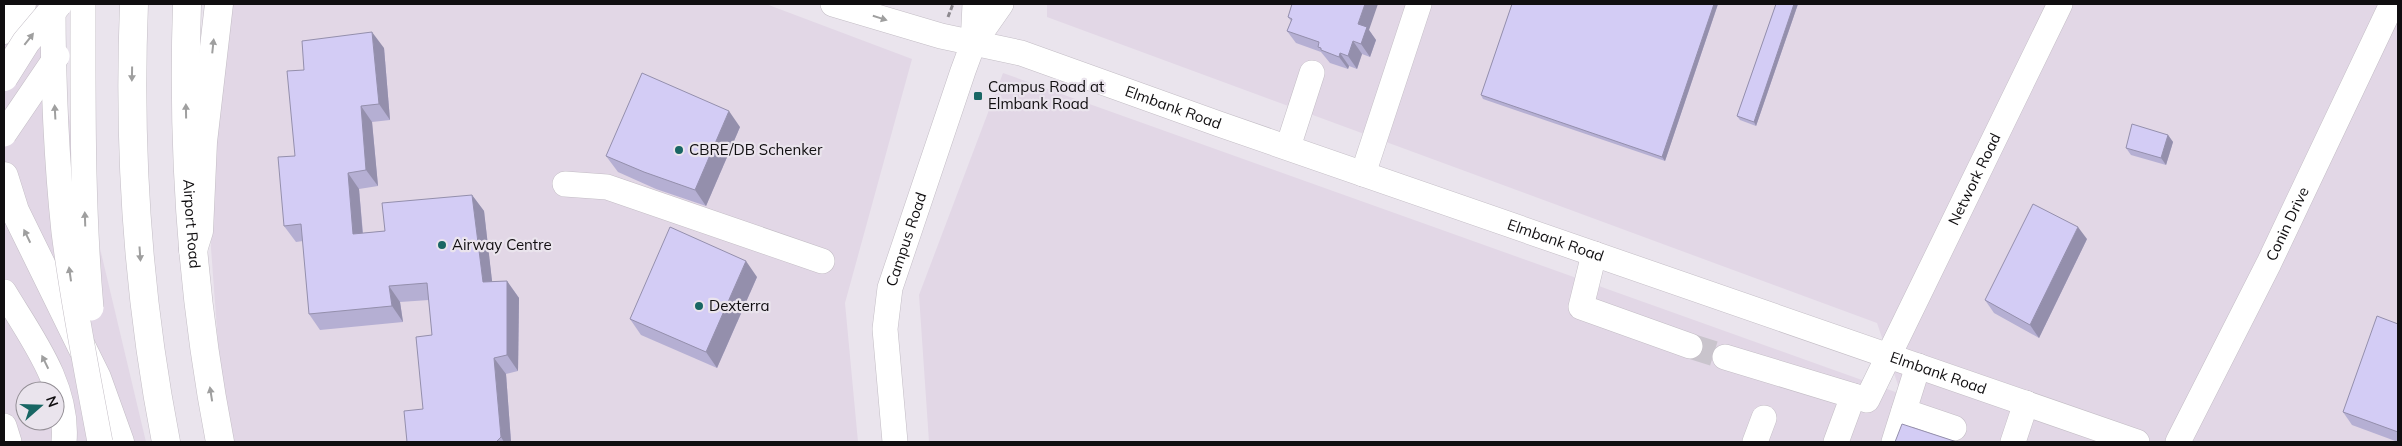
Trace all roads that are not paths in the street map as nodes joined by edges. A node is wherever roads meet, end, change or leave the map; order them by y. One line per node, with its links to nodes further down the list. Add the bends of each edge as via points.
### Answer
1 (22, 4): 15 (main road)
2 (53, 4): 42 (street, one-way to 2, bridge, via 64,232 55,109)
3 (58, 4): 18 (main road, one-way to 3, bridge, via 26,42)
4 (83, 4): 42 (street, one-way to 4, bridge, via 86,250)
5 (100, 4): 19 (street, bridge, via 37,82)
6 (134, 4): 44 (main road, one-way to 44, via 132,101 138,226 150,342)
7 (187, 4): 24 (main road, Airport Road, one-way to 7, via 186,115)
8 (218, 4): 24 (main road, one-way to 8, via 199,232 203,142)
9 (833, 4): 16 (street, Elmbank Road, one-way to 16)
10 (975, 4): 16 (street, Campus Road)
11 (1001, 4): 16 (street, Campus Road)
12 (1419, 4): 21 (street)
13 (2060, 4): 30 (street, Network Road)
14 (2392, 4): 52 (street, Conin Drive, via 2269,263)
15 (4, 30)
16 (973, 44): 20 (street, Elmbank Road, via 1021,53); 46 (street, Campus Road, via 890,288 885,329)
17 (1312, 73): 20 (street)
18 (4, 77)
19 (4, 134)
20 (1288, 147): 21 (street, Elmbank Road)
21 (1363, 174): 25 (street, Elmbank Road)
22 (4, 176): 28 (main road, one-way to 22, via 15,211)
23 (565, 184): 26 (street, via 607,186)
24 (193, 250): 45 (main road, Airport Road, one-way to 24, via 198,305)
25 (1594, 254): 29 (street, via 1581,307); 30 (street, Elmbank Road)
26 (822, 261)
27 (4, 292): 40 (street, one-way to 27, via 63,415 51,374)
28 (65, 310): 41 (main road, via 86,386); 43 (main road, via 97,378)
29 (1690, 346)
30 (1890, 356): 32 (street, Elmbank Road); 33 (street, Network Road, via 1867,400)
31 (1725, 357): 33 (street)
32 (1918, 366): 34 (street, Elmbank Road); 35 (street)
33 (1853, 396): 48 (street)
34 (2026, 403): 50 (street); 51 (street, Elmbank Road)
35 (1904, 411): 38 (street); 49 (street)
36 (1764, 418): 47 (street)
37 (4, 426): 39 (street)
38 (1954, 428)
39 (9, 442)
40 (64, 442)
41 (88, 442)
42 (101, 442)
43 (120, 442)
44 (166, 442)
45 (220, 442)
46 (895, 442)
47 (1754, 442)
48 (1836, 442)
49 (1894, 442)
50 (2013, 442)
51 (2137, 442)
52 (2178, 442)

